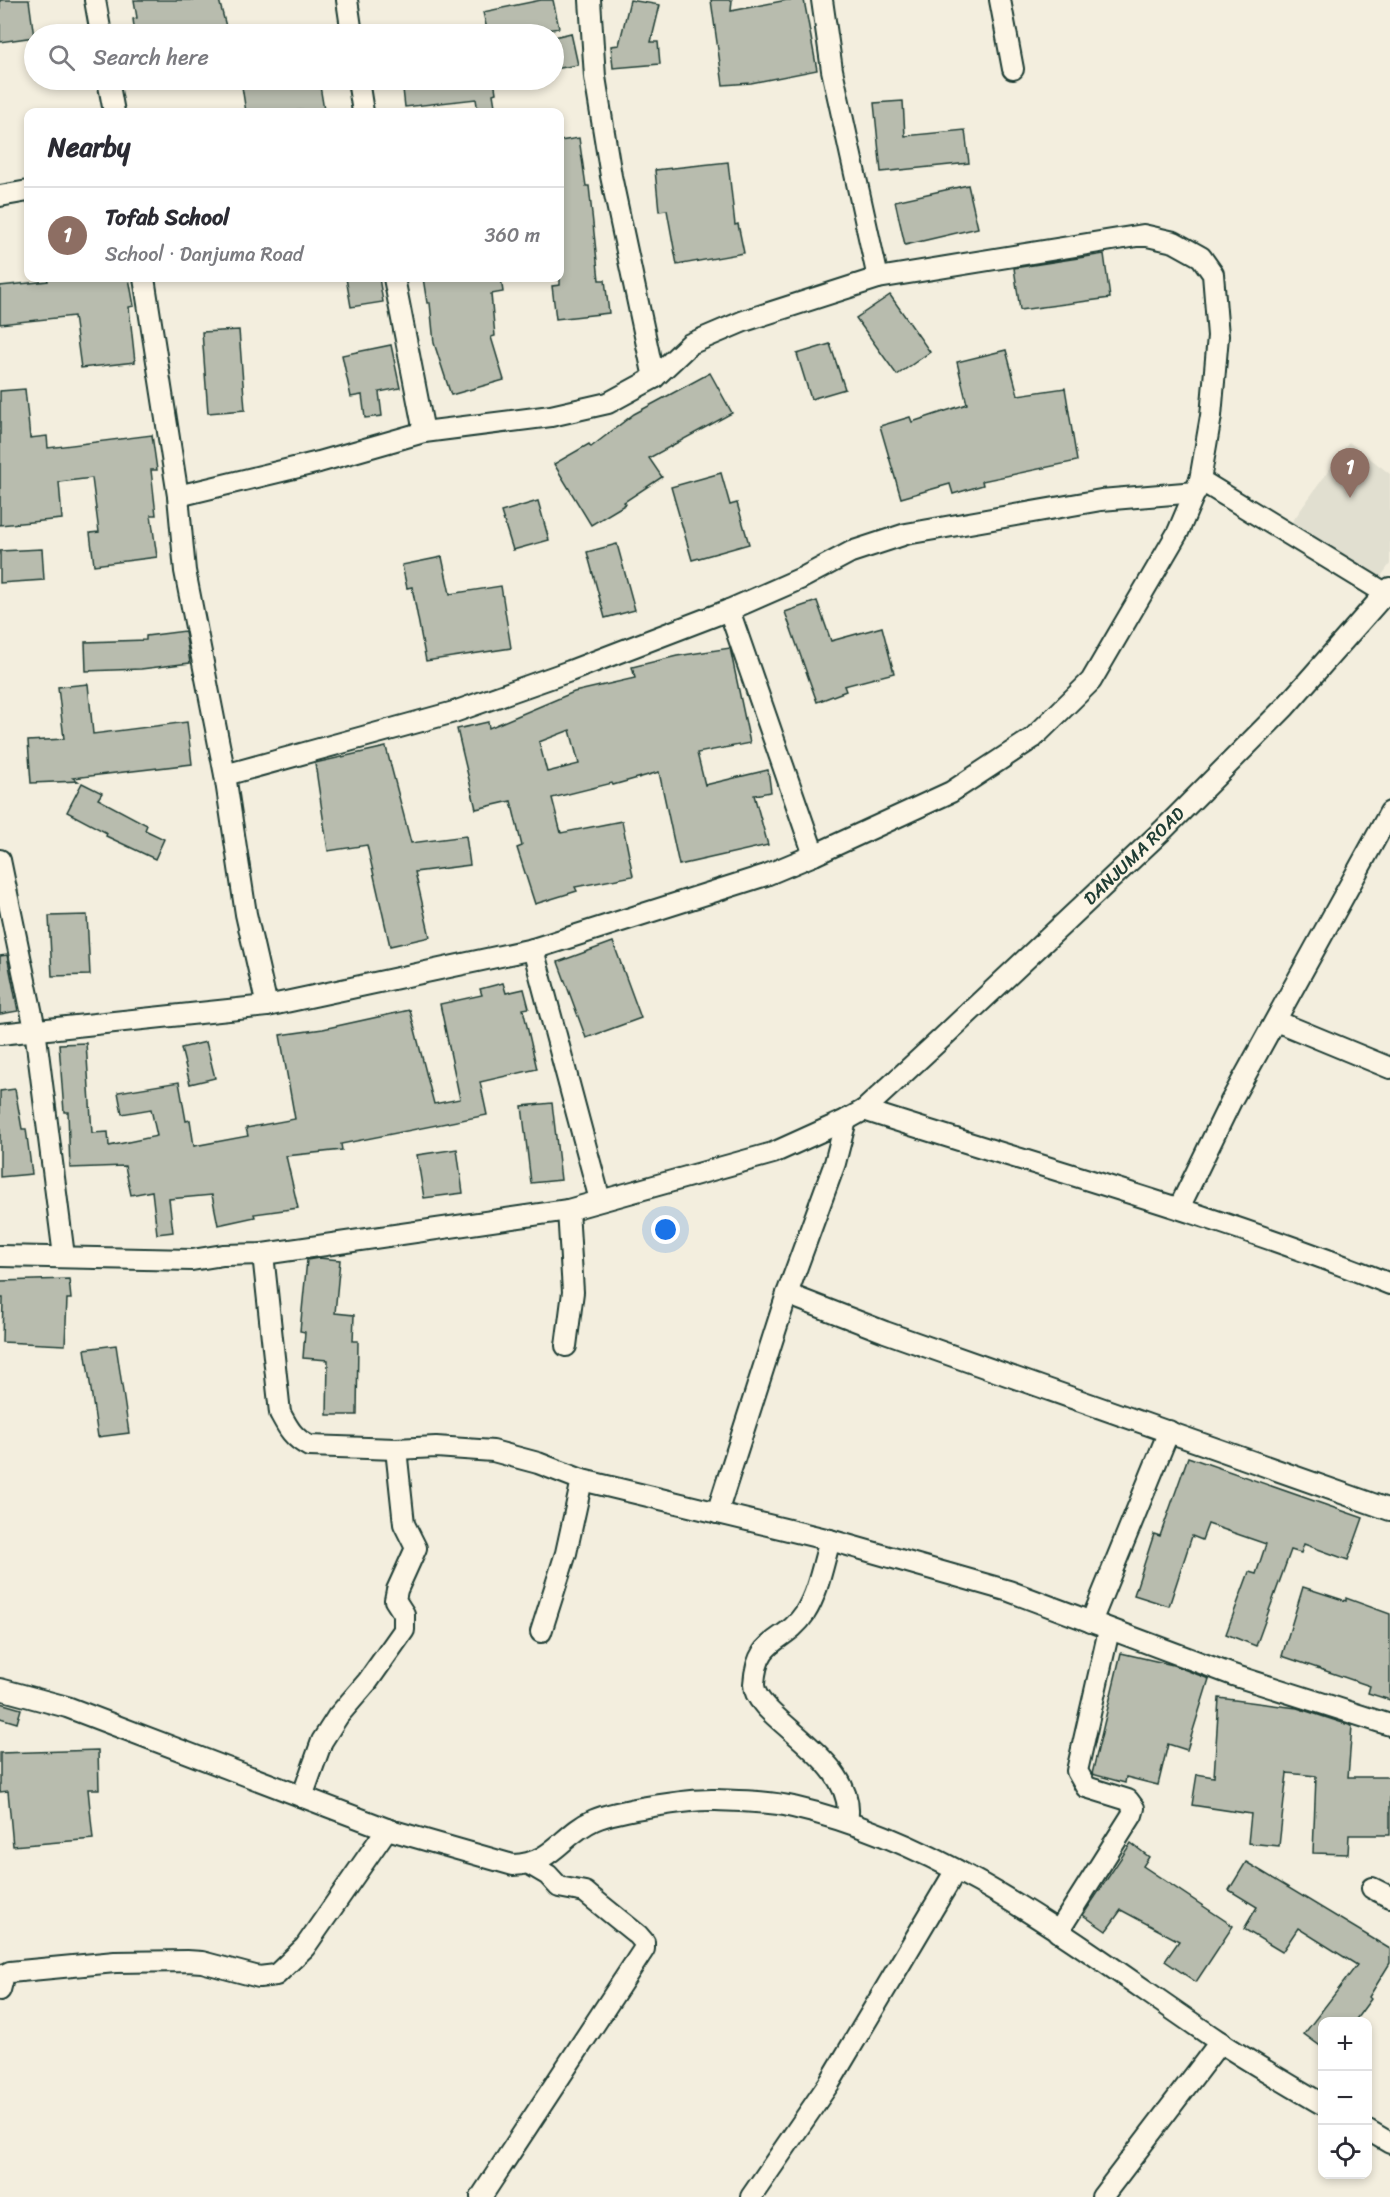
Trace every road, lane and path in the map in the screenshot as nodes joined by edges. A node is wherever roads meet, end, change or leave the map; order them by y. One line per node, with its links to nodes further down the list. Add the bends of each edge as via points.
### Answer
1 (95, 0): 6 (street)
2 (347, 0): 7 (street)
3 (590, 0): 18 (street, via 595,76 611,176)
4 (822, 0): 15 (street, via 832,70)
5 (1000, 0): 8 (street)
6 (99, 24)
7 (351, 24)
8 (1013, 69)
9 (110, 90): 11 (street)
10 (360, 90): 12 (street)
11 (113, 108)
12 (362, 108)
13 (24, 192): 14 (street)
14 (0, 196)
15 (878, 278): 18 (street, via 744,321 690,344); 20 (street, via 1143,235 1174,242 1201,257 1213,274 1218,336 1211,416)
16 (145, 282): 21 (street)
17 (395, 282): 19 (street)
18 (654, 378): 19 (street, via 608,403 551,416)
19 (424, 432): 21 (street)
20 (1198, 486): 22 (street); 23 (street, via 906,534 851,552); 26 (street, via 1178,532 1091,681 1033,738 951,792)
21 (178, 496): 24 (street, via 185,571)
22 (1388, 593): 34 (street, DANJUMA ROAD, via 1285,707 1164,829)
23 (729, 610): 24 (street, via 454,712); 26 (street)
24 (225, 775): 29 (street, via 246,914)
25 (1388, 821): 30 (street)
26 (814, 855): 28 (street, via 766,875)
27 (0, 860): 31 (street)
28 (533, 949): 29 (street); 36 (street)
29 (267, 1006): 31 (street)
30 (1276, 1021): 33 (street); 37 (street, via 1231,1101)
31 (35, 1029): 32 (street); 41 (street)
32 (0, 1034)
33 (1390, 1068)
34 (864, 1110): 35 (street, DANJUMA ROAD); 37 (street)
35 (846, 1120): 36 (street, DANJUMA ROAD, via 773,1154); 43 (street, via 835,1163)
36 (600, 1200): 38 (street, DANJUMA ROAD)
37 (1179, 1208): 42 (street)
38 (568, 1210): 39 (street, DANJUMA ROAD); 44 (street, via 573,1292)
39 (263, 1254): 41 (street, DANJUMA ROAD, via 192,1260); 46 (street, via 280,1413 290,1432 309,1446)
40 (0, 1256): 41 (street, DANJUMA ROAD)
41 (64, 1256)
42 (1390, 1284)
43 (787, 1294): 45 (street); 49 (street)
44 (566, 1346)
45 (1169, 1431): 48 (street); 51 (street)
46 (396, 1449): 47 (street, via 493,1451); 55 (street, via 404,1524 416,1548 395,1600 404,1614 404,1630 327,1733)
47 (582, 1480): 49 (street); 52 (street, via 566,1552)
48 (1390, 1510)
49 (717, 1513): 50 (street)
50 (830, 1540): 51 (street, via 1009,1591); 56 (street, via 811,1602 803,1616 766,1646 756,1663 754,1689 760,1701 804,1740 838,1779 848,1796)
51 (1100, 1626): 54 (street, via 1233,1675); 62 (street, via 1077,1772 1086,1787 1128,1800 1134,1808)
52 (541, 1632)
53 (0, 1689): 55 (street, via 67,1707)
54 (1390, 1725)
55 (302, 1797): 57 (street)
56 (847, 1821): 58 (street, via 790,1806 714,1800 653,1807 595,1820); 59 (street)
57 (387, 1829): 58 (street, via 485,1858); 63 (street, via 305,1947 276,1975 259,1977 202,1962 115,1962 10,1972 4,1975)
58 (531, 1865): 68 (street, via 559,1887 585,1892 638,1935 644,1948)
59 (956, 1870): 62 (street); 69 (street, via 830,2082)
60 (1372, 1888): 61 (street)
61 (1390, 1897)
62 (1058, 1932): 64 (street)
63 (0, 1990)
64 (1220, 2042): 65 (street); 70 (street)
65 (1318, 2101)
66 (1372, 2132): 67 (street)
67 (1390, 2143)
68 (481, 2197)
69 (751, 2197)
70 (1102, 2197)

